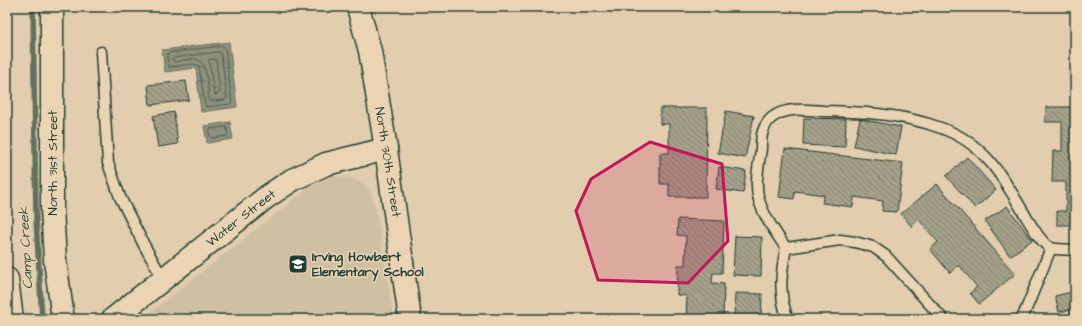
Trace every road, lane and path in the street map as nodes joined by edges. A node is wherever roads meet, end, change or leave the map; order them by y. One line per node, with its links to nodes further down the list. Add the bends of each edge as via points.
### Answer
1 (52, 7): 12 (main road, North 31st Street, via 52,208 55,260)
2 (358, 7): 4 (main road, North 30th Street, via 370,51)
3 (101, 52): 8 (lane, via 108,163 120,197)
4 (386, 149): 8 (main road, Water Street, via 326,164 292,180); 13 (main road, North 30th Street)
5 (786, 248): 6 (lane, via 759,201 759,160 763,132 767,123 775,115 785,111 802,110 872,112 906,118 964,138 982,152 998,171 1039,237); 14 (lane, via 781,274 782,296); 15 (lane, via 840,240 872,247 886,256)
6 (1050, 248): 7 (lane); 16 (lane)
7 (1075, 250)
8 (163, 279): 10 (main road, Water Street)
9 (7, 280): 11 (main road)
10 (123, 316)
11 (12, 319)
12 (63, 319)
13 (410, 319)
14 (788, 319)
15 (943, 319)
16 (1022, 319)

